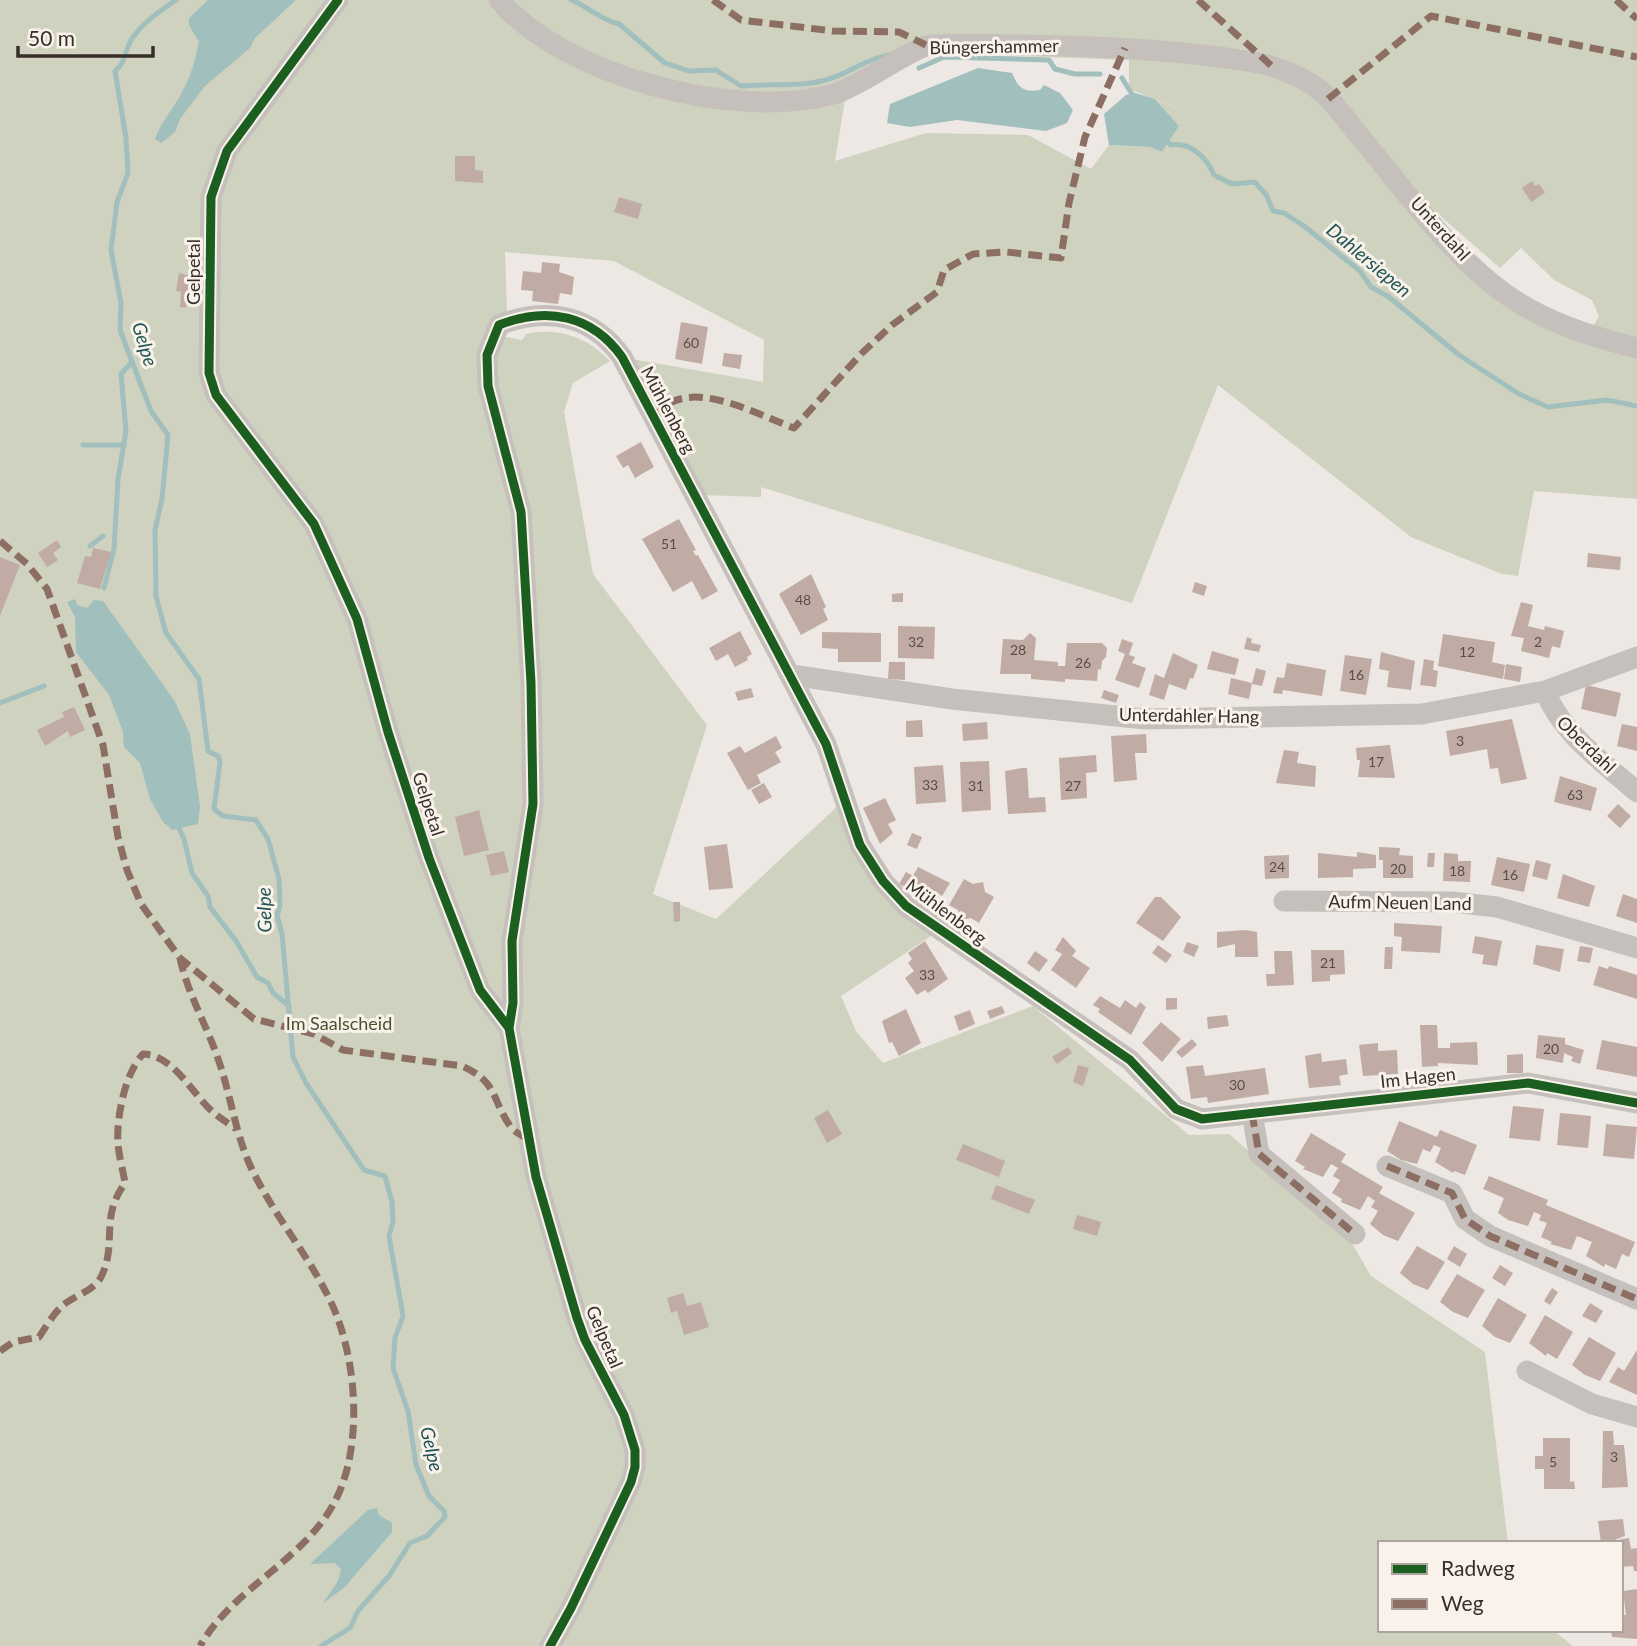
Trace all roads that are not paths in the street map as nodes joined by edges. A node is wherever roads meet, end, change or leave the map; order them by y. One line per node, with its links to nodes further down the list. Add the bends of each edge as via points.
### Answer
1 (338, 0): 11 (street, Gelpetal, via 227,151 211,197 209,373 216,395 314,524 357,619 429,858 475,978)
2 (499, 0): 3 (street, Büngershammer, via 531,30 576,59 650,85 753,102 800,103 837,93 867,81 926,45 1112,46 1251,61)
3 (1274, 68): 4 (street, Unterdahl, via 1323,92 1455,250 1495,287 1539,316)
4 (1637, 348)
5 (1637, 657): 7 (street)
6 (792, 675): 7 (street, Unterdahler Hang, via 952,699 1145,719 1422,714); 11 (street, Mühlenberg, via 610,340 578,319 557,316 540,314 499,325 487,355 488,386 520,512 533,804 512,941); 14 (street, Mühlenberg, via 826,744 860,845 891,890 906,906 1130,1060 1176,1109)
7 (1545, 691): 8 (street, Oberdahl, via 1554,713 1570,732)
8 (1637, 792)
9 (1284, 901): 10 (street, Aufm Neuen Land, via 1452,902 1497,907)
10 (1637, 948)
11 (509, 1028): 20 (street, Gelpetal, via 550,1230 584,1340 624,1415 635,1450 631,1482)
12 (1637, 1103): 13 (street, Im Hagen, via 1528,1083)
13 (1252, 1113): 14 (street, Im Hagen); 16 (street, via 1259,1154)
14 (1202, 1119)
15 (1387, 1166): 17 (street, via 1452,1193 1465,1219 1490,1236)
16 (1355, 1234)
17 (1637, 1299)
18 (1527, 1371): 19 (street, via 1592,1404)
19 (1637, 1418)
20 (550, 1646)

